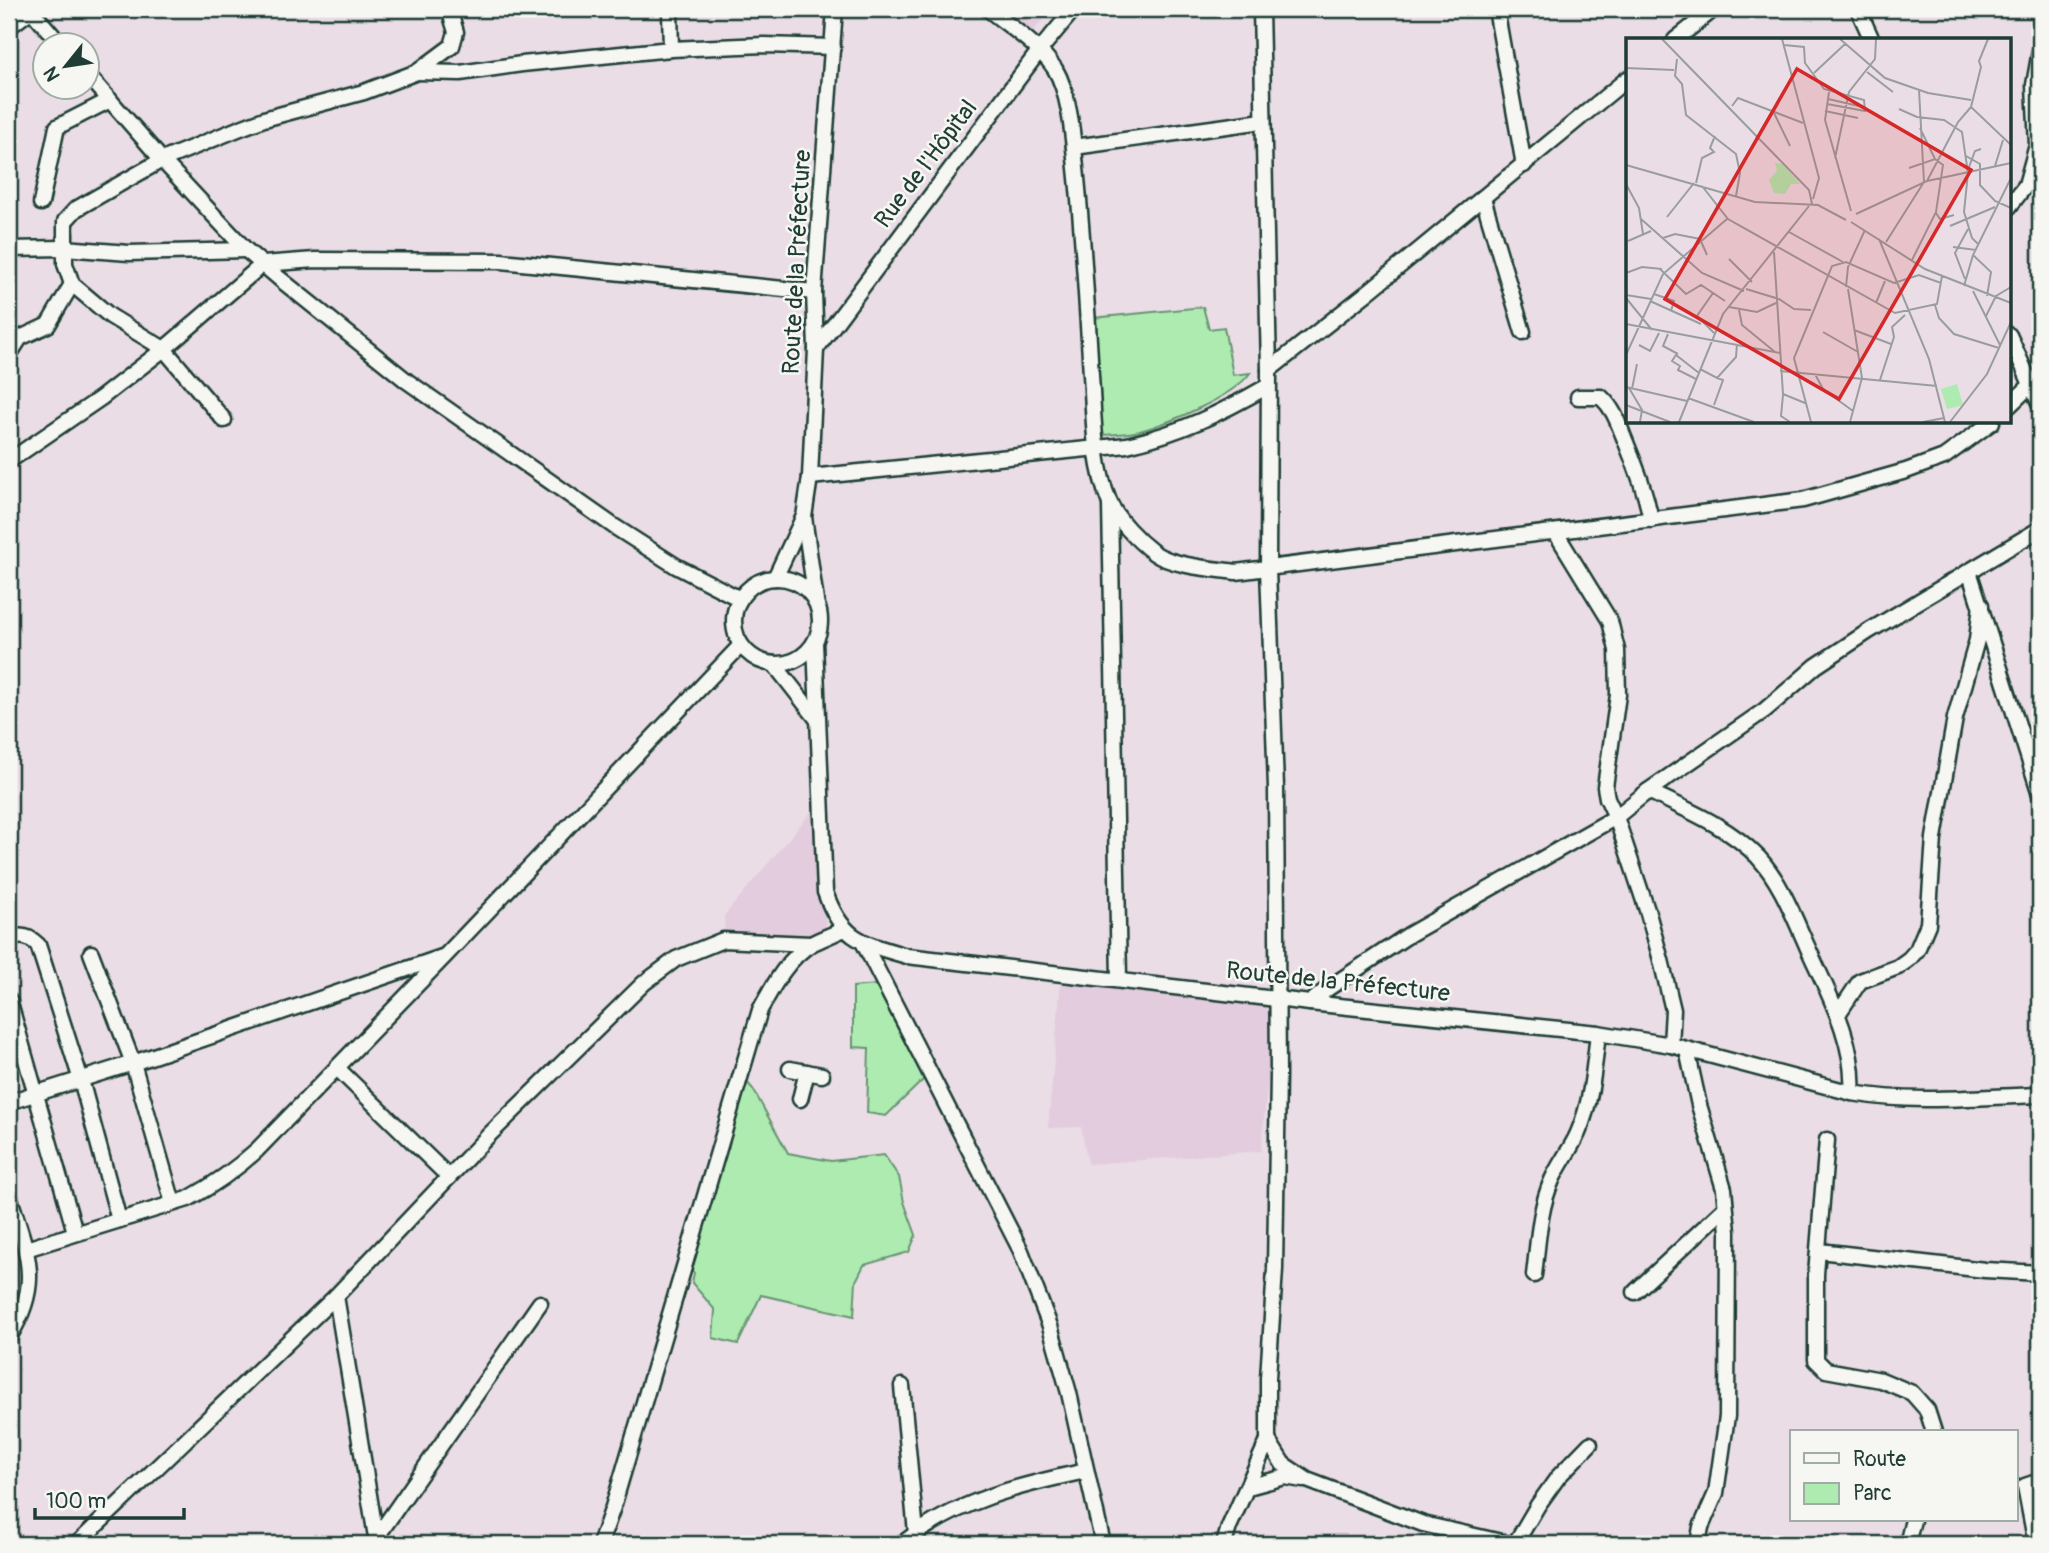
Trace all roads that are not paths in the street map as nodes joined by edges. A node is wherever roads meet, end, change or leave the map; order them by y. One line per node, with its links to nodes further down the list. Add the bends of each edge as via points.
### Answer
1 (449, 9): 19 (street, via 456,32 452,46)
2 (835, 9): 15 (street, Route de la Préfecture)
3 (988, 9): 17 (street)
4 (1074, 9): 17 (street, Rue de l'Hôpital)
5 (1261, 9): 23 (street)
6 (1496, 9): 26 (street)
7 (1714, 9): 13 (street)
8 (1858, 9): 14 (street)
9 (670, 12): 16 (street)
10 (25, 13): 11 (street); 12 (street)
11 (9, 27)
12 (46, 32)
13 (1678, 38)
14 (1871, 38)
15 (833, 47): 16 (street); 35 (street, Route de la Préfecture)
16 (671, 49): 19 (street, via 460,73)
17 (1039, 51): 24 (street, via 1060,80); 39 (street, Rue de l'Hôpital)
18 (2040, 51): 29 (street, via 2034,85 2037,145 2026,185)
19 (417, 72): 25 (street, via 364,92 264,119)
20 (1626, 80): 26 (street)
21 (102, 91): 22 (street)
22 (110, 100): 25 (street); 28 (street, via 57,127)
23 (1263, 121): 24 (street); 41 (street)
24 (1074, 147): 49 (street)
25 (162, 160): 30 (street, via 69,214); 32 (street)
26 (1524, 165): 27 (street)
27 (1483, 198): 36 (street); 41 (street)
28 (41, 203)
29 (2010, 206)
30 (64, 248): 31 (street); 32 (street, via 130,253); 34 (street)
31 (9, 249)
32 (246, 250): 33 (street)
33 (262, 264): 35 (street, via 501,261); 38 (street); 60 (street, via 407,381 604,519 676,566)
34 (72, 284): 38 (street, via 110,316); 40 (street, via 48,325 20,338)
35 (814, 292): 39 (street, Route de la Préfecture)
36 (1523, 332)
37 (2010, 337): 42 (street)
38 (164, 349): 47 (street); 50 (street)
39 (816, 349): 51 (street, Route de la Préfecture)
40 (9, 355)
41 (1269, 370): 43 (street)
42 (2036, 381): 45 (street); 46 (street)
43 (1268, 386): 49 (street, via 1225,411 1163,437); 57 (street)
44 (1578, 397): 54 (street, via 1601,397 1609,404 1636,463)
45 (2010, 405)
46 (2040, 405)
47 (224, 420)
48 (1989, 424): 54 (street, via 1944,457 1906,471 1803,500)
49 (1098, 449): 51 (street); 52 (street)
50 (9, 461)
51 (810, 477): 53 (street, Route de la Préfecture)
52 (1110, 503): 57 (street, via 1127,528 1155,554 1236,572); 76 (street)
53 (804, 517): 59 (street, Route de la Préfecture); 61 (street, Route de la Préfecture)
54 (1651, 520): 56 (street)
55 (2040, 529): 58 (street)
56 (1556, 533): 57 (street); 69 (street, via 1610,621 1617,650 1618,695 1605,787)
57 (1268, 569): 77 (street)
58 (1969, 571): 62 (street); 67 (street, via 1816,666 1765,710)
59 (775, 578): 60 (street, via 755,584); 61 (street, via 803,586)
60 (740, 599): 64 (street, via 734,627)
61 (816, 601): 63 (street, via 820,622)
62 (1981, 605): 68 (street); 80 (street, via 1934,838 1924,937 1898,967 1860,981)
63 (815, 642): 65 (street, via 793,661); 66 (street, Route de la Préfecture)
64 (741, 645): 65 (street, via 755,658); 75 (street)
65 (774, 664): 66 (street)
66 (818, 720): 70 (street, Route de la Préfecture, via 825,892)
67 (1648, 791): 69 (street); 80 (street, via 1733,835 1758,857 1778,884)
68 (2040, 794)
69 (1616, 817): 79 (street, via 1410,934); 82 (street, via 1673,1010)
70 (844, 929): 72 (street); 73 (street, Route de la Préfecture)
71 (9, 940): 89 (street, via 21,936 38,945)
72 (811, 944): 96 (street, via 723,940 676,959 645,983); 122 (street, via 775,982 760,1010)
73 (864, 944): 76 (street, Route de la Préfecture, via 907,956); 114 (street, via 1021,1251 1054,1340)
74 (91, 953): 84 (street)
75 (445, 956): 84 (street); 85 (street)
76 (1119, 979): 77 (street, Route de la Préfecture)
77 (1278, 998): 79 (street, Route de la Préfecture); 112 (street)
78 (9, 1000): 91 (street)
79 (1310, 1003): 81 (street, Route de la Préfecture)
80 (1838, 1014): 90 (street, via 1852,1070)
81 (1598, 1033): 82 (street, Route de la Préfecture); 105 (street, via 1586,1111 1551,1181 1542,1212)
82 (1671, 1045): 83 (street, Route de la Préfecture)
83 (1687, 1050): 90 (street, Route de la Préfecture); 99 (street)
84 (133, 1063): 89 (street); 98 (street)
85 (337, 1068): 96 (street); 98 (street, via 234,1171)
86 (790, 1069): 87 (street)
87 (807, 1072): 88 (street); 93 (street)
88 (822, 1075)
89 (81, 1080): 91 (street); 100 (street)
90 (1852, 1093): 92 (street, Route de la Préfecture, via 1922,1101)
91 (36, 1094): 94 (street); 101 (street)
92 (2040, 1095)
93 (800, 1099)
94 (9, 1102)
95 (1827, 1140): 103 (street)
96 (449, 1177): 107 (street)
97 (9, 1195): 102 (street)
98 (173, 1203): 100 (street)
99 (1725, 1208): 106 (street); 127 (street, via 1728,1403 1716,1493)
100 (119, 1220): 101 (street)
101 (75, 1232): 102 (street)
102 (26, 1249): 109 (street, via 31,1278 27,1299)
103 (1819, 1251): 104 (street); 111 (street, via 1816,1360 1826,1370 1881,1380 1912,1393 1927,1410)
104 (2040, 1273)
105 (1534, 1275)
106 (1635, 1292)
107 (336, 1296): 120 (street); 121 (street)
108 (540, 1303): 120 (street)
109 (9, 1338)
110 (902, 1386): 119 (street)
111 (1933, 1430)
112 (1268, 1440): 115 (street, via 1283,1464); 117 (street)
113 (1590, 1444): 126 (street, via 1558,1477)
114 (1086, 1471): 119 (street, via 984,1497); 124 (street)
115 (1307, 1480): 117 (street, via 1285,1477); 126 (street, via 1423,1524)
116 (2040, 1481): 129 (street, via 2025,1486)
117 (1248, 1488): 125 (street)
118 (1913, 1522): 128 (street)
119 (916, 1533): 123 (street)
120 (377, 1541)
121 (77, 1544)
122 (600, 1544)
123 (902, 1544)
124 (1103, 1544)
125 (1224, 1544)
126 (1513, 1544)
127 (1698, 1544)
128 (1908, 1544)
129 (2036, 1544)

